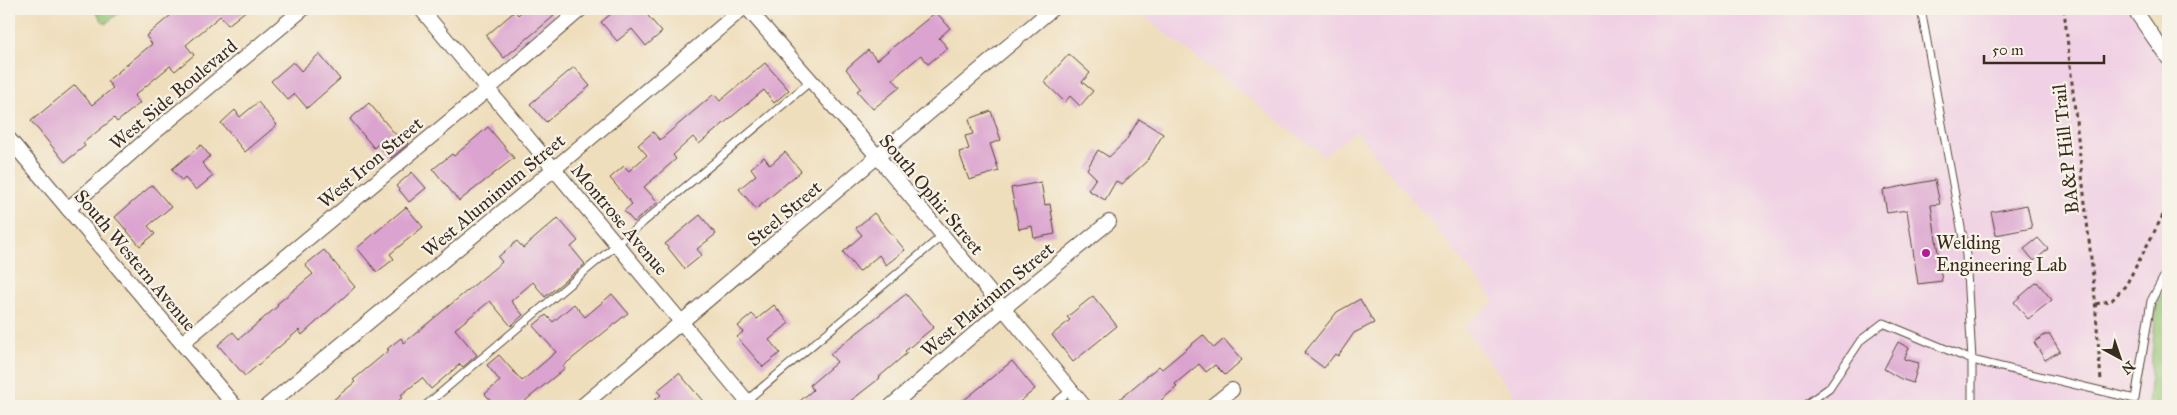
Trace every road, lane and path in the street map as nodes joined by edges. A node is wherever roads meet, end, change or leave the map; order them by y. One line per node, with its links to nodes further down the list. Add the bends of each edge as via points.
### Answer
1 (303, 9): 17 (street, West Side Boulevard)
2 (421, 9): 12 (street, Montrose Avenue)
3 (581, 9): 12 (street, West Iron Street)
4 (742, 9): 15 (street, West Aluminum Street)
5 (748, 9): 11 (street, South Ophir Street)
6 (1052, 9): 14 (street, Steel Street)
7 (1921, 9): 26 (lane, via 1966,256)
8 (2064, 9): 22 (path, BA&P Hill Trail)
9 (2134, 9): 10 (street)
10 (2168, 58)
11 (811, 81): 14 (street, South Ophir Street); 20 (lane)
12 (487, 90): 15 (street, Montrose Avenue); 25 (street, West Iron Street)
13 (9, 138): 17 (street, South Western Avenue)
14 (878, 157): 19 (street, South Ophir Street); 24 (street, Steel Street)
15 (554, 169): 20 (street, Montrose Avenue); 33 (street, West Aluminum Street)
16 (2168, 206): 22 (path, via 2126,285 2112,300)
17 (68, 209): 25 (street, South Western Avenue)
18 (1109, 222): 23 (street, West Platinum Street)
19 (943, 235): 23 (street, South Ophir Street); 31 (lane)
20 (617, 245): 24 (street, Montrose Avenue); 34 (lane)
21 (2168, 269): 30 (lane, via 2151,301)
22 (2096, 304): 29 (path, BA&P Hill Trail)
23 (1004, 308): 27 (street, South Ophir Street); 36 (street, West Platinum Street)
24 (682, 324): 31 (street, Montrose Avenue); 35 (street, Steel Street)
25 (182, 343): 32 (street, South Western Avenue)
26 (1972, 360): 29 (lane); 40 (lane, via 1883,323 1861,340 1829,388); 41 (lane)
27 (1071, 390): 37 (lane); 38 (street, South Ophir Street)
28 (1232, 390): 39 (street)
29 (2102, 391): 30 (lane)
30 (2135, 403)
31 (746, 404)
32 (236, 406)
33 (266, 406)
34 (425, 406)
35 (582, 406)
36 (891, 406)
37 (1051, 406)
38 (1084, 406)
39 (1212, 406)
40 (1804, 406)
41 (1972, 406)

